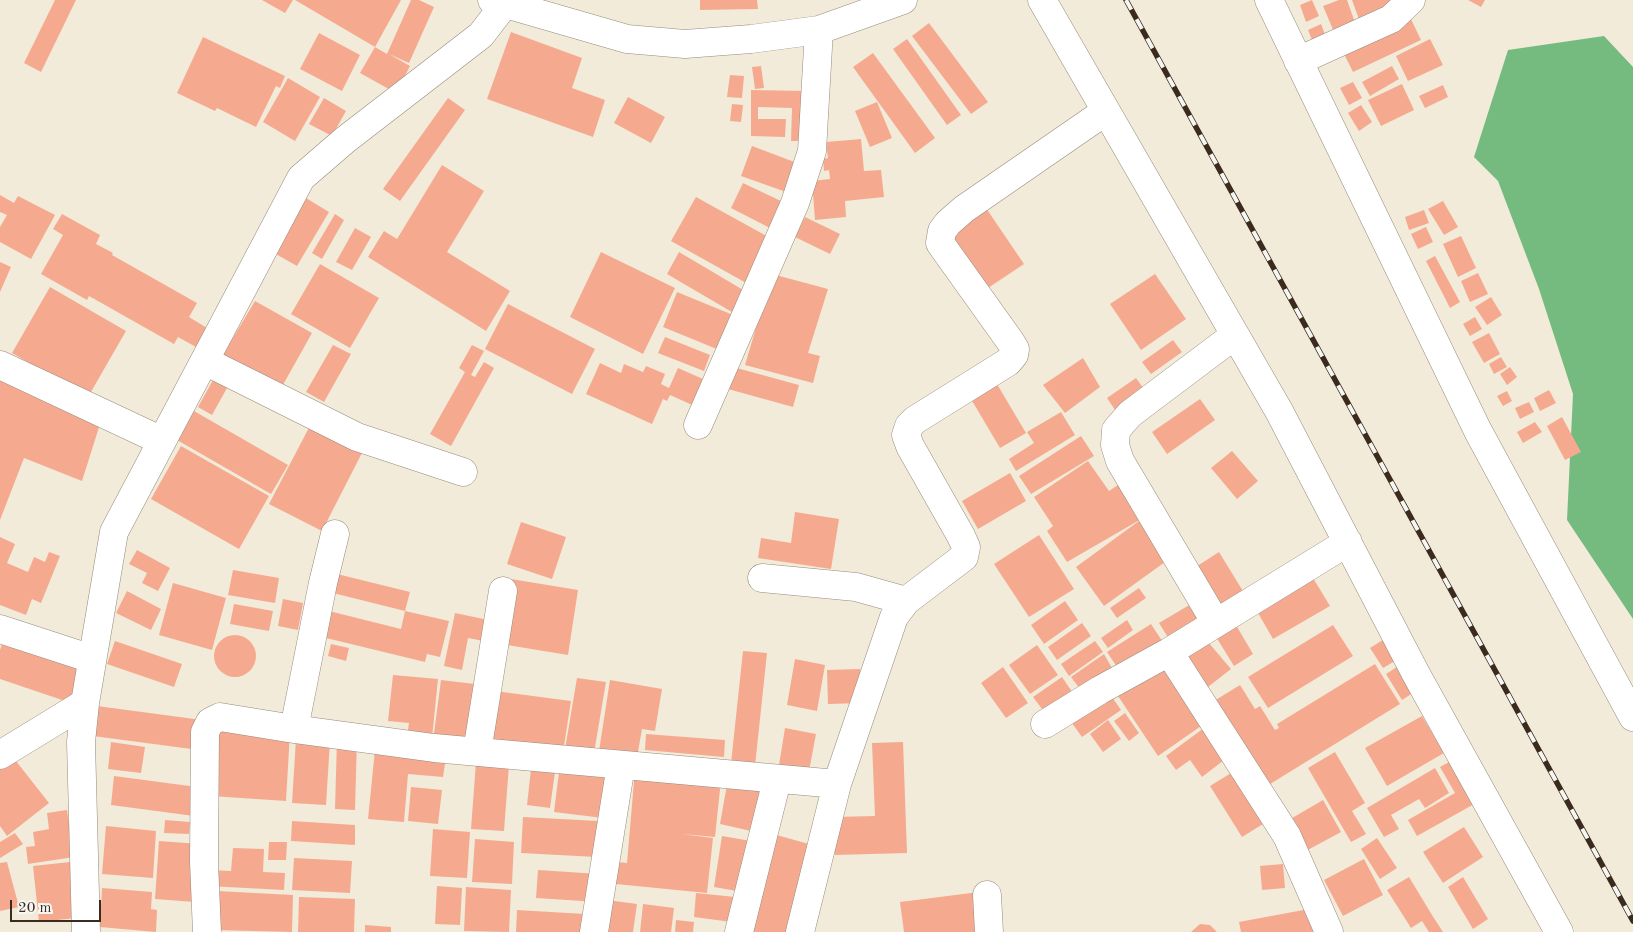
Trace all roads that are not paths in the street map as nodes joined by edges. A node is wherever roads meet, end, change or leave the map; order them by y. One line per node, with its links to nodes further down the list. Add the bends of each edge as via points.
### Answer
1 (903, 0): 6 (street)
2 (1042, 0): 8 (street)
3 (1269, 0): 7 (street)
4 (1412, 0): 7 (street, via 1391,19)
5 (498, 2): 6 (street, via 627,39 685,44); 10 (street, via 481,35 301,178)
6 (819, 30): 12 (street, via 812,152 794,203)
7 (1298, 61): 25 (street, via 1478,431)
8 (1106, 111): 9 (street); 19 (street, via 964,209 942,231 940,243 1015,349 1008,362 909,426 906,435 910,446 966,547 964,557)
9 (1235, 335): 16 (street, via 1280,411); 20 (street, via 1130,414 1116,430 1115,445 1120,461)
10 (205, 361): 13 (street); 14 (street, via 357,438)
11 (0, 365): 13 (street)
12 (698, 425)
13 (162, 441): 23 (street, via 114,532)
14 (463, 472)
15 (335, 534): 27 (street, via 322,582)
16 (1348, 542): 20 (street); 41 (street, via 1416,674)
17 (762, 578): 19 (street, via 856,587)
18 (503, 591): 28 (street)
19 (906, 601): 32 (street, via 894,617)
20 (1216, 623): 22 (street)
21 (0, 629): 23 (street)
22 (1169, 652): 26 (street); 40 (street, via 1287,836)
23 (92, 659): 24 (street)
24 (85, 703): 29 (street); 34 (street, via 81,774)
25 (1633, 717)
26 (1045, 724)
27 (294, 729): 28 (street); 35 (street, via 220,717 210,722 204,732)
28 (477, 752): 30 (street)
29 (0, 755)
30 (621, 765): 31 (street); 36 (street)
31 (776, 780): 32 (street); 37 (street)
32 (837, 784): 38 (street)
33 (987, 895): 39 (street)
34 (86, 932)
35 (207, 932)
36 (594, 932)
37 (739, 932)
38 (800, 932)
39 (989, 932)
40 (1329, 932)
41 (1559, 932)

